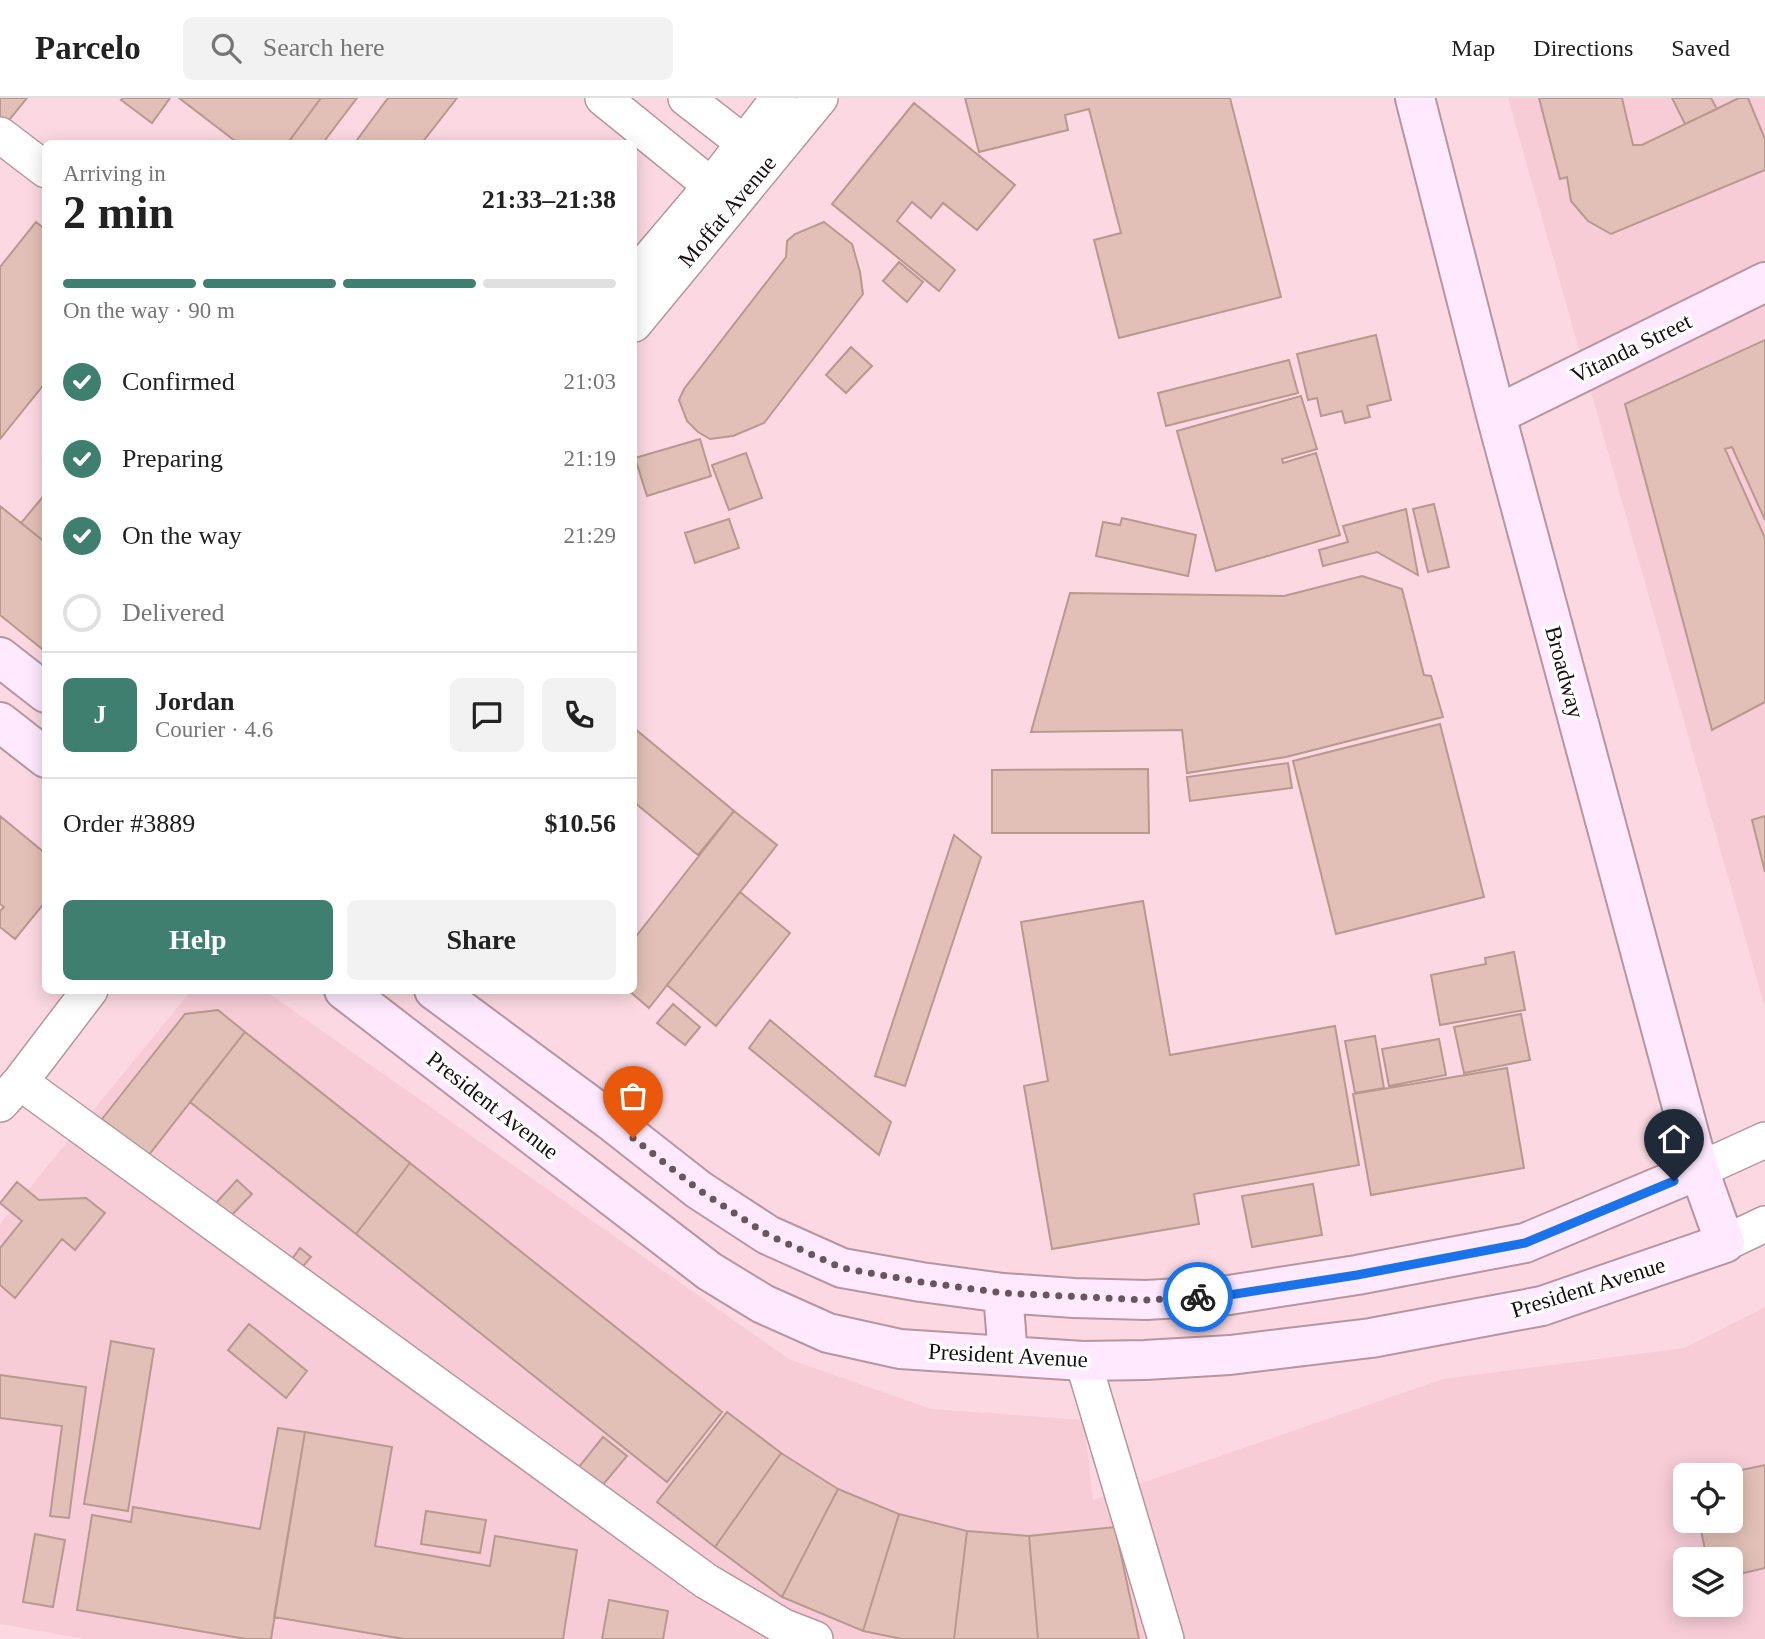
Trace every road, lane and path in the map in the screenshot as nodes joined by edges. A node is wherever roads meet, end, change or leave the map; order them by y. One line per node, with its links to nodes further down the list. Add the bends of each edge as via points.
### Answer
1 (604, 98): 9 (street)
2 (686, 98): 7 (street)
3 (779, 98): 7 (street, Moffat Avenue)
4 (820, 98): 7 (street, Moffat Avenue)
5 (1415, 98): 13 (main road, Broadway)
6 (0, 135): 8 (street)
7 (756, 153): 9 (street, Moffat Avenue)
8 (42, 167)
9 (722, 195): 10 (street, Moffat Avenue); 12 (street, Moffat Avenue)
10 (637, 274)
11 (1765, 282): 13 (main road, Vitanda Street)
12 (637, 320)
13 (1496, 415): 25 (main road, Broadway)
14 (0, 657): 15 (main road)
15 (42, 690)
16 (0, 722): 17 (main road)
17 (42, 755)
18 (87, 994): 23 (street)
19 (349, 994): 22 (main road, President Avenue)
20 (439, 994): 21 (main road)
21 (497, 1037): 22 (main road); 28 (main road, via 699,1190 768,1235 842,1268)
22 (461, 1080): 29 (main road, President Avenue, via 709,1271 763,1304 828,1333 900,1349)
23 (10, 1093): 31 (street, via 706,1581 784,1627)
24 (1765, 1140): 25 (street)
25 (1699, 1170): 27 (main road, Broadway); 28 (main road, via 1525,1243 1357,1275 1229,1295 1146,1300)
26 (1765, 1224): 27 (street, President Avenue)
27 (1725, 1243): 30 (main road, President Avenue, via 1542,1306 1371,1338 1230,1356)
28 (1003, 1293): 29 (main road)
29 (1008, 1356): 30 (main road, President Avenue)
30 (1083, 1361): 32 (street)
31 (815, 1639)
32 (1166, 1639)

